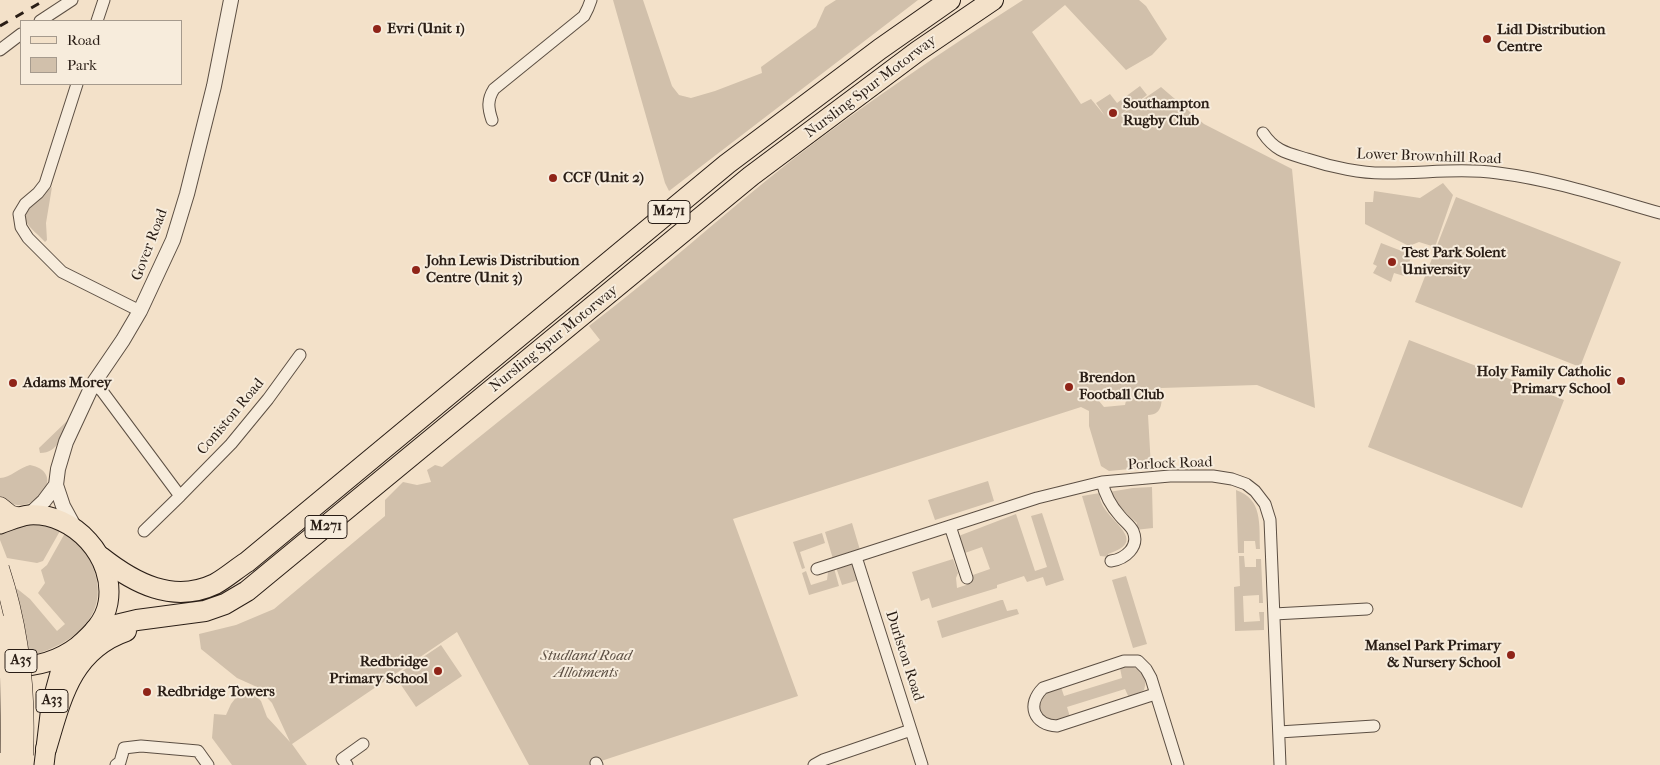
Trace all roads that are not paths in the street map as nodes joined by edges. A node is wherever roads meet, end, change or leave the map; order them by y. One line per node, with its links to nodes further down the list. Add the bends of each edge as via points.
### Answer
1 (72, 0): 7 (street)
2 (104, 0): 8 (street)
3 (231, 0): 15 (street, Gover Road, via 187,194 173,240)
4 (591, 0): 12 (street, via 584,16 494,89 488,102)
5 (950, 0): 27 (highway, Nursling Spur Motorway / M271, via 727,164 247,562 218,582 186,591 160,590 119,571)
6 (994, 0): 34 (highway, Nursling Spur Motorway / M271, via 918,50 752,176 254,586)
7 (42, 20)
8 (97, 20)
9 (20, 35): 10 (street)
10 (0, 50)
11 (77, 85): 15 (street, via 45,184 19,214 20,227 62,272)
12 (492, 120)
13 (1263, 133): 14 (street, Lower Brownhill Road, via 1280,151 1328,166 1386,174 1497,173 1544,181)
14 (1660, 213)
15 (140, 311): 17 (street, Gover Road)
16 (300, 355): 20 (street, Coniston Road, via 231,444)
17 (93, 384): 19 (street, Gover Road, via 66,442); 20 (street, via 102,391)
18 (1102, 482): 24 (street, Porlock Road, via 1036,498); 29 (street, via 1104,494 1133,530 1135,538 1126,563); 35 (street, Porlock Road, via 1213,476 1246,484 1256,491 1270,520)
19 (56, 484): 22 (street, Gover Road, via 44,501); 25 (street, Gover Road)
20 (180, 496): 26 (street, Coniston Road)
21 (0, 506): 22 (main road, via 10,514)
22 (24, 516): 23 (highway); 25 (highway, via 46,516)
23 (0, 524)
24 (950, 526): 28 (street, Porlock Road); 32 (street)
25 (74, 528): 27 (highway)
26 (144, 531)
27 (101, 557): 37 (highway, via 109,595 105,613)
28 (856, 557): 31 (street, Porlock Road); 42 (street, Durlston Road)
29 (1111, 561)
30 (0, 568): 46 (main road, A35, bridge, via 15,621 21,660)
31 (817, 569)
32 (969, 571)
33 (1368, 609): 35 (street)
34 (205, 611): 37 (highway, Nursling Spur Motorway / M271, via 138,620); 45 (highway, M271, via 179,621 125,632 93,649 65,688)
35 (1274, 614): 43 (street, Porlock Road)
36 (0, 624): 46 (main road, A35, bridge)
37 (95, 630): 38 (highway)
38 (65, 655): 39 (highway, via 34,665); 45 (highway, A33, via 51,706)
39 (0, 666)
40 (1155, 694): 40 (street, via 1146,669 1138,661 1124,661 1043,688 1036,695 1033,706 1038,719 1047,725 1057,726); 52 (street)
41 (1374, 726): 43 (street)
42 (911, 730): 50 (street); 51 (street, Durlston Road)
43 (1279, 732): 53 (street, Porlock Road)
44 (363, 744): 47 (street)
45 (45, 757)
46 (17, 760)
47 (341, 763)
48 (116, 765): 49 (street, via 124,748 141,746 198,751)
49 (208, 765)
50 (814, 765)
51 (922, 765)
52 (1178, 765)
53 (1280, 765)

